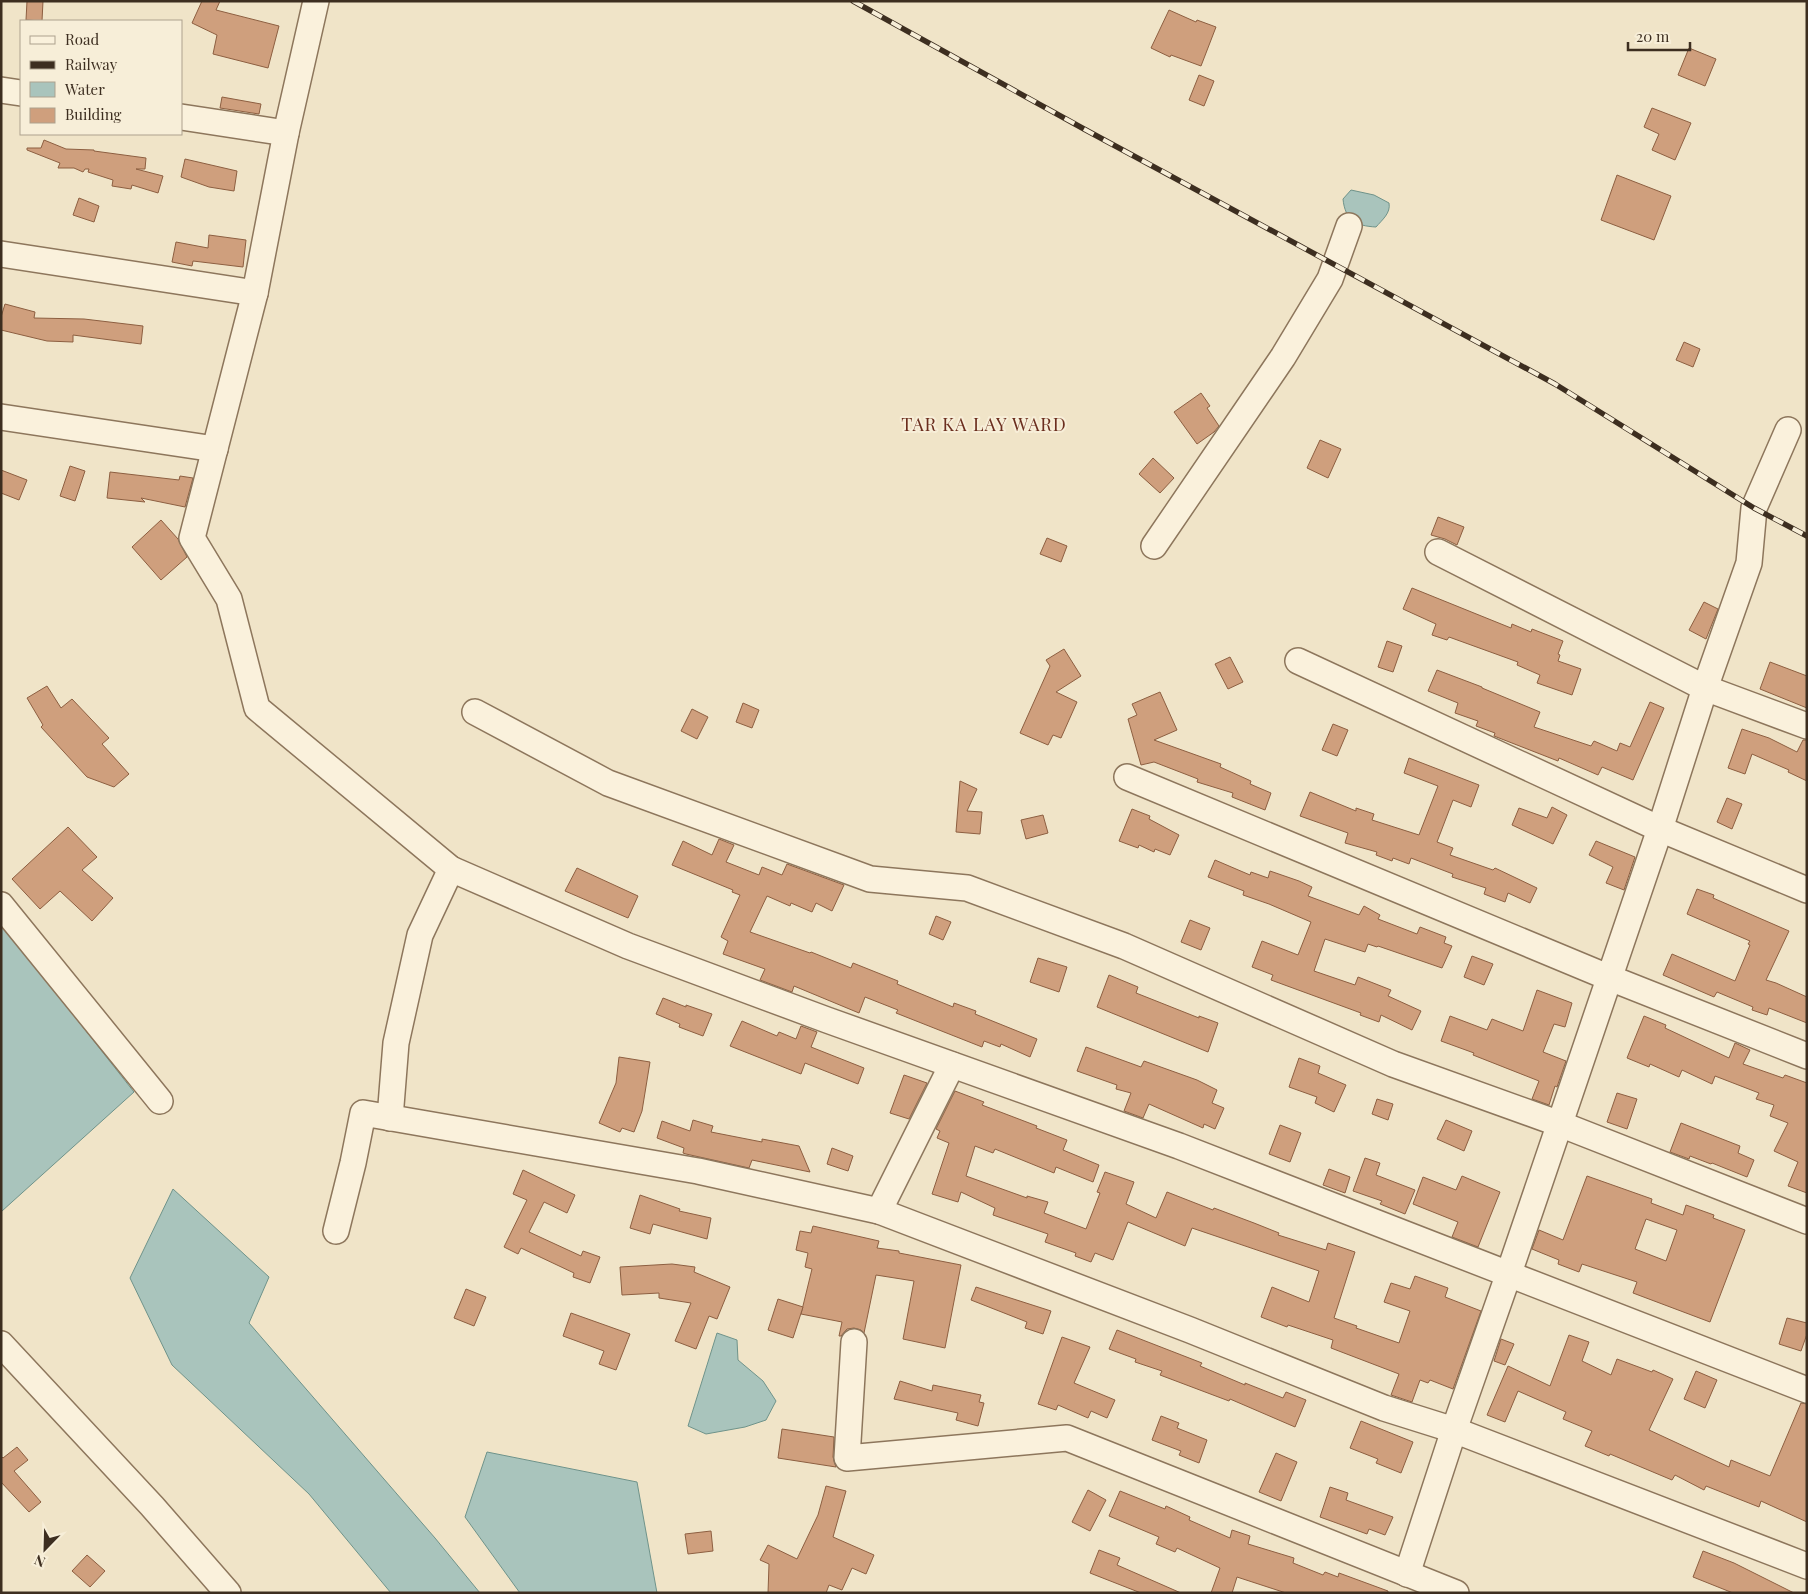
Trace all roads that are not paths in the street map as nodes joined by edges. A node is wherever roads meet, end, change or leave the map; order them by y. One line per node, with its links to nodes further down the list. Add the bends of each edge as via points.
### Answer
1 (316, 1): 5 (street)
2 (1, 90): 3 (street)
3 (20, 93)
4 (182, 117): 5 (street)
5 (286, 133): 8 (street)
6 (1349, 226): 12 (street, via 1330,279 1284,357)
7 (1, 254): 8 (street)
8 (255, 293): 11 (street)
9 (1, 417): 11 (street)
10 (1788, 430): 15 (street, via 1754,508 1749,563)
11 (215, 449): 20 (street, via 192,538 228,599 257,708)
12 (1154, 546)
13 (1438, 552): 15 (street)
14 (1298, 661): 19 (street)
15 (1705, 688): 17 (street); 19 (street)
16 (475, 712): 28 (street, via 608,783 870,879 967,888 1124,946 1393,1064)
17 (1807, 726)
18 (1127, 777): 23 (street)
19 (1660, 829): 21 (street); 23 (street)
20 (450, 869): 25 (street, via 628,946); 27 (street, via 420,936 396,1043)
21 (1807, 890)
22 (1, 905): 26 (street)
23 (1610, 978): 24 (street); 28 (street)
24 (1807, 1056)
25 (952, 1065): 29 (street); 32 (street, via 1180,1146)
26 (160, 1101)
27 (390, 1118): 29 (street, via 698,1171); 31 (street, via 363,1113)
28 (1560, 1124): 30 (street); 32 (street)
29 (879, 1211): 36 (street, via 1384,1408)
30 (1807, 1221)
31 (336, 1231)
32 (1509, 1273): 35 (street); 36 (street)
33 (854, 1342): 38 (street, via 847,1458 1066,1438)
34 (1, 1344): 39 (street)
35 (1807, 1390)
36 (1454, 1430): 37 (street); 38 (street)
37 (1807, 1566)
38 (1407, 1574): 40 (street)
39 (228, 1593)
40 (1456, 1593)

